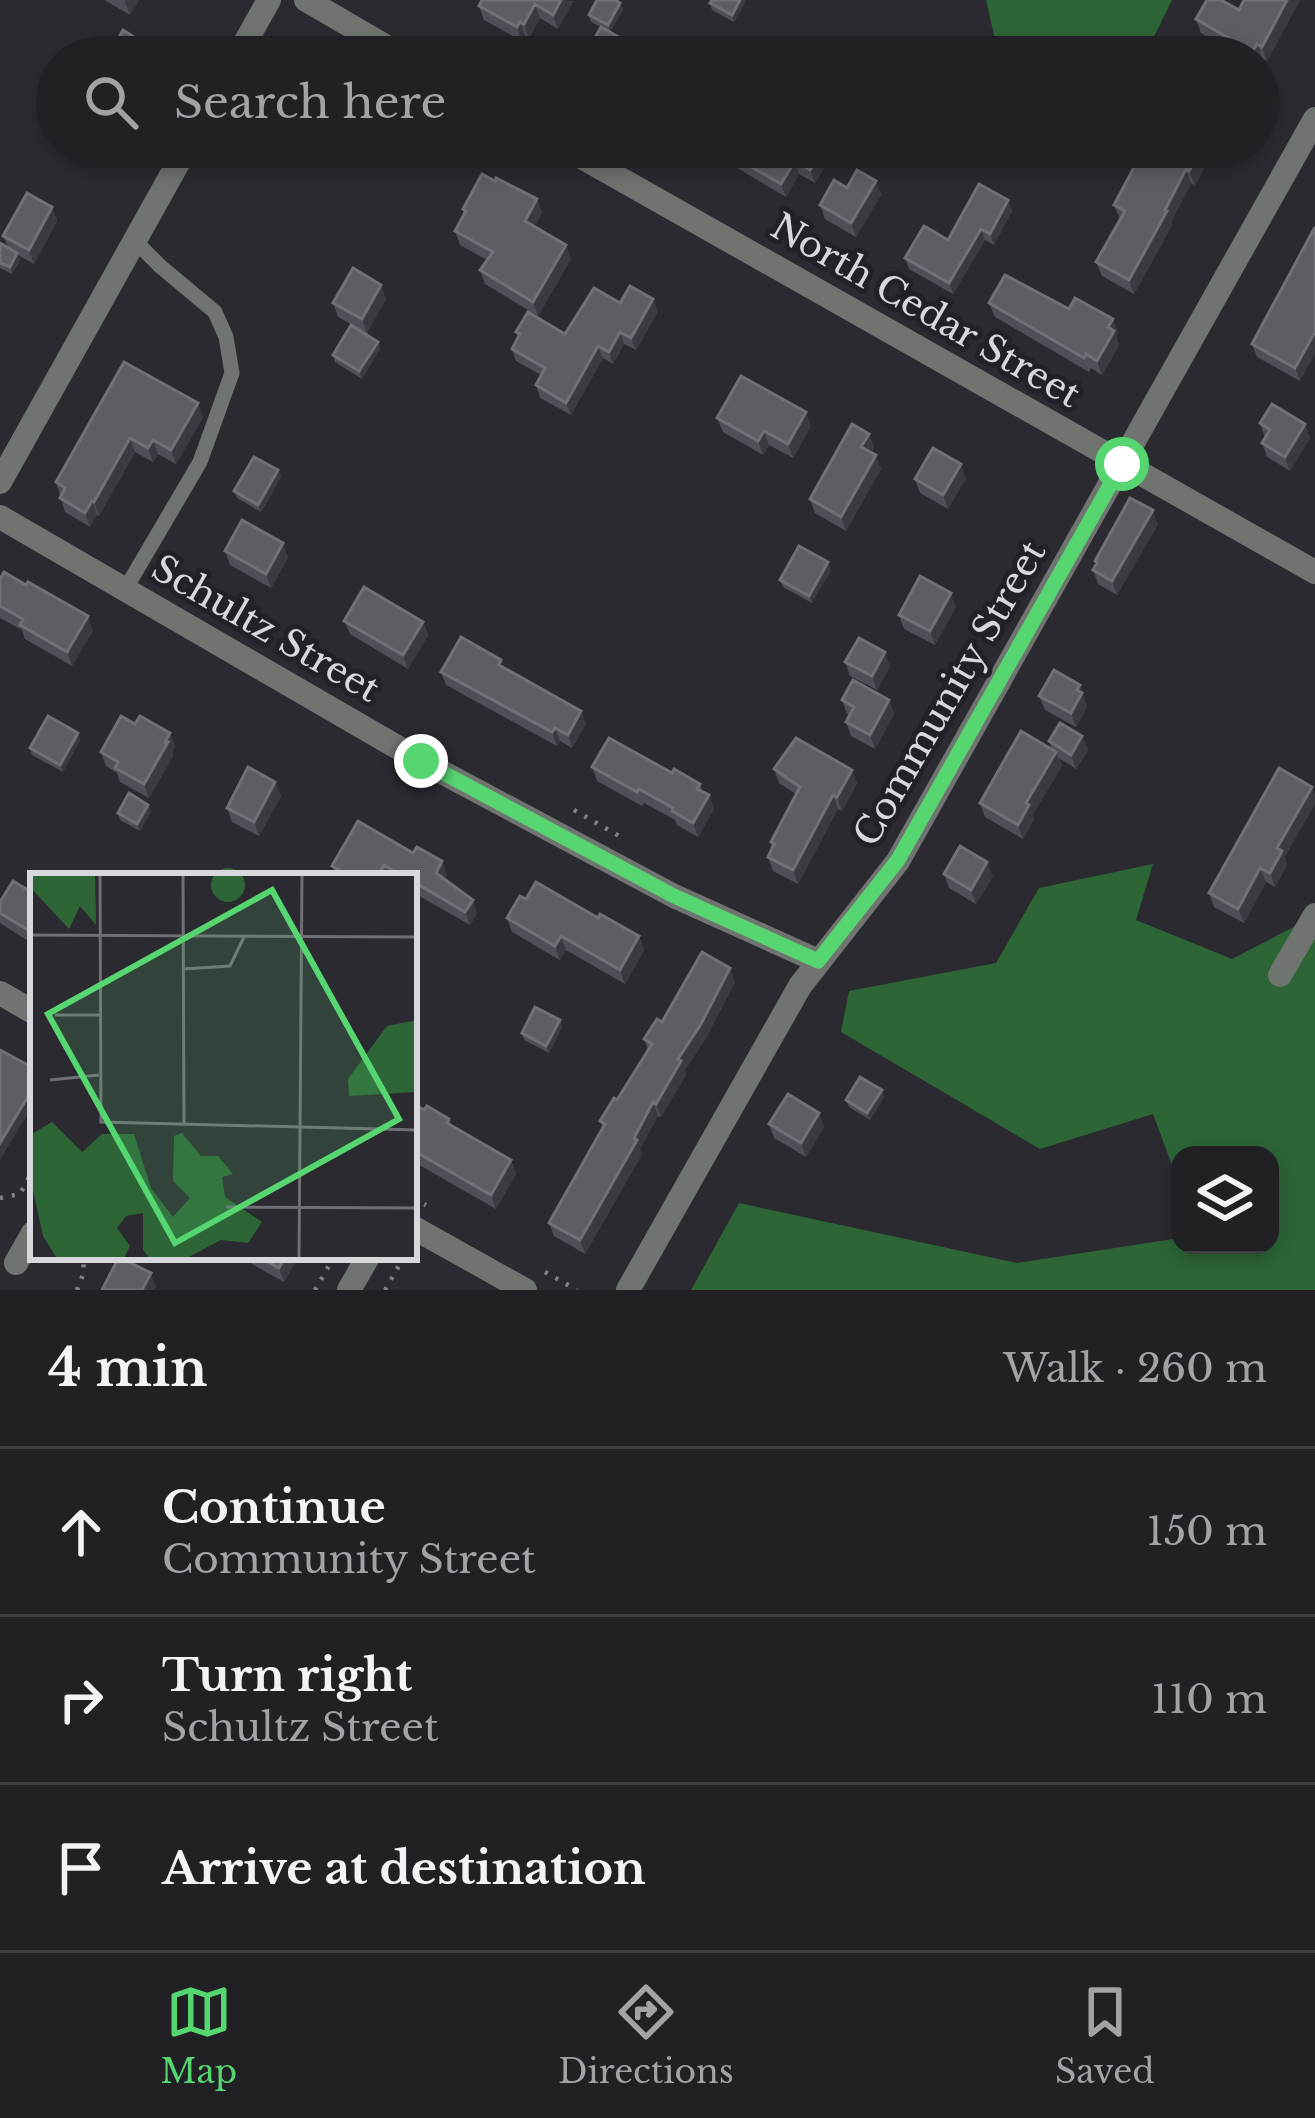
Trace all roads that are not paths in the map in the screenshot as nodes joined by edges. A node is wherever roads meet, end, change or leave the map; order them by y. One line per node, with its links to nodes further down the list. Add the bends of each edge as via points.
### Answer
1 (269, 0): 3 (street)
2 (306, 0): 4 (street)
3 (249, 36)
4 (368, 36)
5 (1315, 119): 9 (street, Community Street)
6 (175, 168): 8 (street)
7 (602, 168): 9 (street, North Cedar Street)
8 (135, 241): 10 (street); 13 (lane, via 215,312 232,373 200,462)
9 (1122, 464): 12 (street, North Cedar Street); 15 (street, Community Street, via 898,860)
10 (0, 482)
11 (0, 517): 13 (street, Schultz Street)
12 (1315, 572)
13 (126, 588): 15 (street, Schultz Street, via 421,761 674,896)
14 (1315, 915): 16 (street)
15 (818, 961): 25 (street, Community Street)
16 (1280, 975)
17 (0, 993): 18 (street)
18 (30, 1010)
19 (417, 1230): 24 (street)
20 (30, 1238): 22 (street)
21 (366, 1260): 23 (street)
22 (16, 1263)
23 (349, 1290)
24 (525, 1290)
25 (628, 1290)

